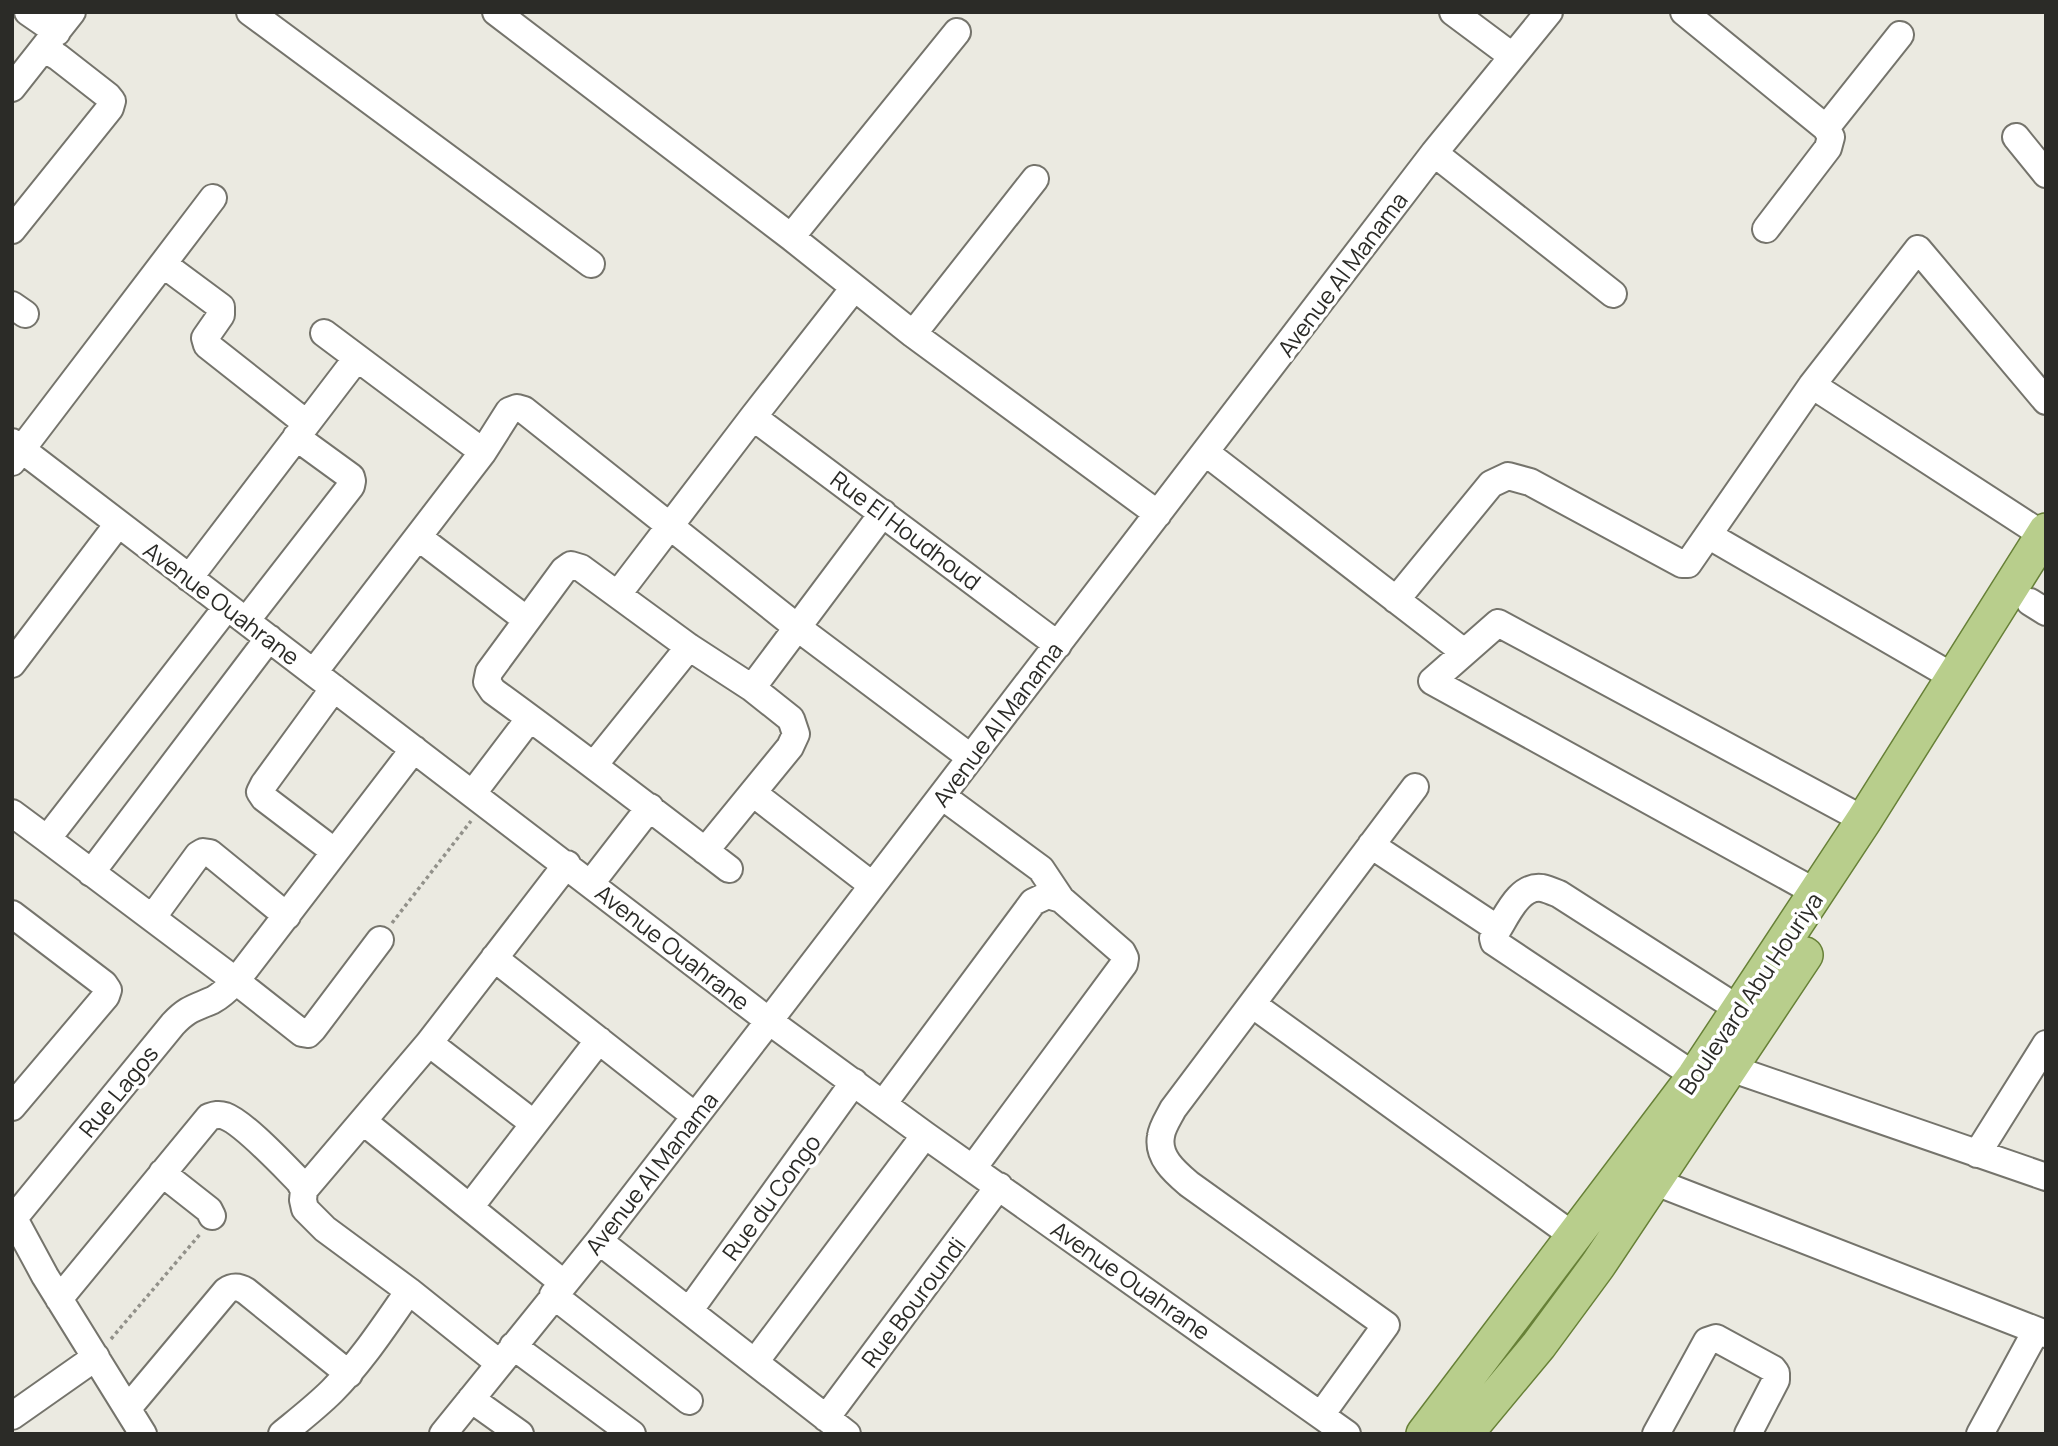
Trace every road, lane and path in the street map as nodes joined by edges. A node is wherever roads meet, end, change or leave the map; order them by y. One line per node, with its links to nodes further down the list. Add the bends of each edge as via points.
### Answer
1 (28, 12): 7 (street)
2 (250, 12): 22 (street)
3 (496, 12): 20 (street)
4 (1453, 12): 10 (street)
5 (1549, 12): 10 (street, Avenue Al Manama)
6 (1684, 12): 12 (street)
7 (58, 31): 11 (street); 19 (street, via 58,57 112,101)
8 (957, 32): 20 (street)
9 (1899, 35): 12 (street)
10 (1512, 56): 14 (street, Avenue Al Manama)
11 (12, 88)
12 (1826, 128): 18 (street, via 1828,148)
13 (2016, 137): 15 (street)
14 (1433, 153): 24 (street); 34 (street, Avenue Al Manama)
15 (2046, 174)
16 (1035, 179): 26 (street)
17 (213, 198): 21 (street)
18 (1766, 229)
19 (12, 230)
20 (791, 237): 23 (street)
21 (163, 264): 31 (street, via 221,307 221,315 205,338 207,345); 32 (street)
22 (591, 264)
23 (854, 288): 26 (street); 30 (street)
24 (1613, 293)
25 (324, 333): 27 (street)
26 (913, 334): 36 (street)
27 (357, 358): 31 (street); 33 (street)
28 (1812, 386): 29 (street, via 1919,249); 39 (street); 40 (street)
29 (2046, 401)
30 (753, 417): 35 (street, Rue El Houdhoud); 38 (street)
31 (301, 430): 42 (street); 46 (street, via 351,477 351,486)
32 (15, 451): 37 (street, Avenue Ouahrane)
33 (483, 452): 38 (street, via 509,411 524,410); 41 (street)
34 (1205, 452): 36 (street, Avenue Al Manama); 45 (street)
35 (883, 513): 48 (street); 50 (street, Rue El Houdhoud)
36 (1158, 514): 50 (street, Avenue Al Manama)
37 (118, 524): 42 (street, Avenue Ouahrane); 53 (street)
38 (669, 527): 43 (street); 48 (street)
39 (2044, 533): 54 (main road, Boulevard Abu Houriya)
40 (1708, 535): 45 (street, via 1685,565 1542,488 1508,476 1485,490); 54 (street)
41 (418, 537): 47 (street); 55 (street)
42 (189, 578): 46 (street, Avenue Ouahrane)
43 (618, 594): 47 (street, via 571,565); 51 (street)
44 (2040, 597): 93 (main road, Boulevard Abu Houriya)
45 (1396, 600): 52 (street)
46 (237, 614): 49 (street, Avenue Ouahrane); 69 (street)
47 (527, 621): 57 (street, via 487,682)
48 (798, 628): 56 (street); 59 (street)
49 (269, 638): 55 (street, Avenue Ouahrane); 75 (street)
50 (1058, 645): 59 (street, Avenue Al Manama)
51 (689, 647): 56 (street); 60 (street)
52 (1464, 652): 68 (street, via 1498,622); 78 (street, via 1432,681)
53 (12, 664)
54 (1955, 678): 68 (main road, Boulevard Abu Houriya)
55 (324, 680): 58 (street, Avenue Ouahrane); 72 (street, via 261,792)
56 (752, 688): 62 (street, via 790,719 796,734)
57 (530, 718): 60 (street); 65 (street)
58 (414, 749): 65 (street, Avenue Ouahrane); 72 (street, Rue Lagos)
59 (970, 757): 63 (street, Avenue Al Manama)
60 (594, 765): 66 (street)
61 (1415, 787): 70 (street)
62 (753, 793): 71 (street); 77 (street)
63 (942, 796): 77 (street, Avenue Al Manama); 79 (street, via 1041,869)
64 (12, 798): 67 (street, via 19,803)
65 (479, 798): 73 (street, Avenue Ouahrane); 84 (path)
66 (650, 807): 71 (street); 76 (street)
67 (12, 812): 69 (street)
68 (1864, 820): 78 (main road, Boulevard Abu Houriya)
69 (47, 839): 75 (street)
70 (1371, 845): 83 (street); 87 (street)
71 (705, 851): 74 (street)
72 (335, 852): 81 (street, Rue Lagos)
73 (566, 864): 76 (street, Avenue Ouahrane); 85 (street)
74 (729, 869)
75 (91, 873): 82 (street)
76 (591, 883): 89 (street, Avenue Ouahrane)
77 (873, 885): 89 (street, Avenue Al Manama)
78 (1817, 893): 88 (main road, Boulevard Abu Houriya)
79 (1061, 899): 96 (street, via 1048,895 1033,902); 103 (street, via 1122,952 1124,964)
80 (12, 914): 97 (street, via 108,990)
81 (288, 916): 82 (street, via 203,852); 86 (street, Rue Lagos)
82 (152, 918): 86 (street)
83 (1498, 929): 88 (street, via 1528,890 1541,888 1559,894); 94 (street, via 1494,942)
84 (380, 940): 86 (street, via 308,1034)
85 (495, 958): 90 (street); 91 (street)
86 (236, 981): 110 (street, Rue Lagos, via 221,995 181,1015)
87 (1252, 1004): 112 (street); 126 (street, via 1173,1109 1161,1136 1163,1156 1189,1184 1386,1325)
88 (1740, 1010): 94 (main road, Boulevard Abu Houriya)
89 (769, 1021): 95 (street, Avenue Ouahrane); 98 (street, Avenue Al Manama)
90 (599, 1040): 98 (street); 100 (street)
91 (429, 1043): 99 (street); 100 (street)
92 (2046, 1044): 102 (street)
93 (1730, 1068): 102 (street); 106 (main road, Boulevard Abu Houriya)
94 (1695, 1076): 112 (main road, Boulevard Abu Houriya)
95 (854, 1082): 96 (street, Avenue Ouahrane); 117 (street, Rue du Congo)
96 (883, 1104): 101 (street, Avenue Ouahrane)
97 (12, 1107)
98 (695, 1116): 113 (street, Avenue Al Manama)
99 (364, 1122): 108 (street); 109 (street)
100 (533, 1124): 109 (street)
101 (925, 1135): 103 (street, Avenue Ouahrane); 121 (street)
102 (1977, 1154): 105 (street)
103 (973, 1168): 107 (street, Avenue Ouahrane)
104 (162, 1173): 108 (street, via 217,1114 239,1124); 111 (street); 116 (street)
105 (2046, 1177)
106 (1653, 1181): 118 (street); 137 (main road, Boulevard Abu Houriya, via 1539,1345)
107 (999, 1186): 126 (street, Avenue Ouahrane); 128 (street, Rue Bouroundi)
108 (304, 1190): 115 (street, via 304,1209)
109 (470, 1208): 114 (street)
110 (13, 1216): 116 (street)
111 (212, 1216): 120 (path)
112 (1574, 1237): 136 (main road, Boulevard Abu Houriya)
113 (599, 1241): 114 (street, Avenue Al Manama); 117 (street)
114 (558, 1289): 119 (street, Avenue Al Manama); 124 (street)
115 (409, 1291): 119 (street); 122 (street)
116 (59, 1299): 120 (street)
117 (689, 1311): 121 (street)
118 (2041, 1332): 140 (street)
119 (506, 1355): 123 (street, Avenue Al Manama); 133 (street)
120 (96, 1357): 125 (street); 127 (street)
121 (755, 1362): 128 (street)
122 (349, 1374): 125 (street, via 246,1290 233,1287); 130 (street)
123 (471, 1399): 131 (street, Avenue Al Manama); 132 (street)
124 (690, 1401)
125 (128, 1408): 129 (street)
126 (1321, 1415): 135 (street, Avenue Ouahrane)
127 (12, 1416)
128 (826, 1418): 134 (street)
129 (143, 1434)
130 (282, 1434)
131 (443, 1434)
132 (520, 1434)
133 (632, 1434)
134 (847, 1434)
135 (1347, 1434)
136 (1424, 1434)
137 (1465, 1434)
138 (1656, 1434): 139 (street, via 1707,1340 1717,1338 1776,1373)
139 (1748, 1434)
140 (1980, 1434)

